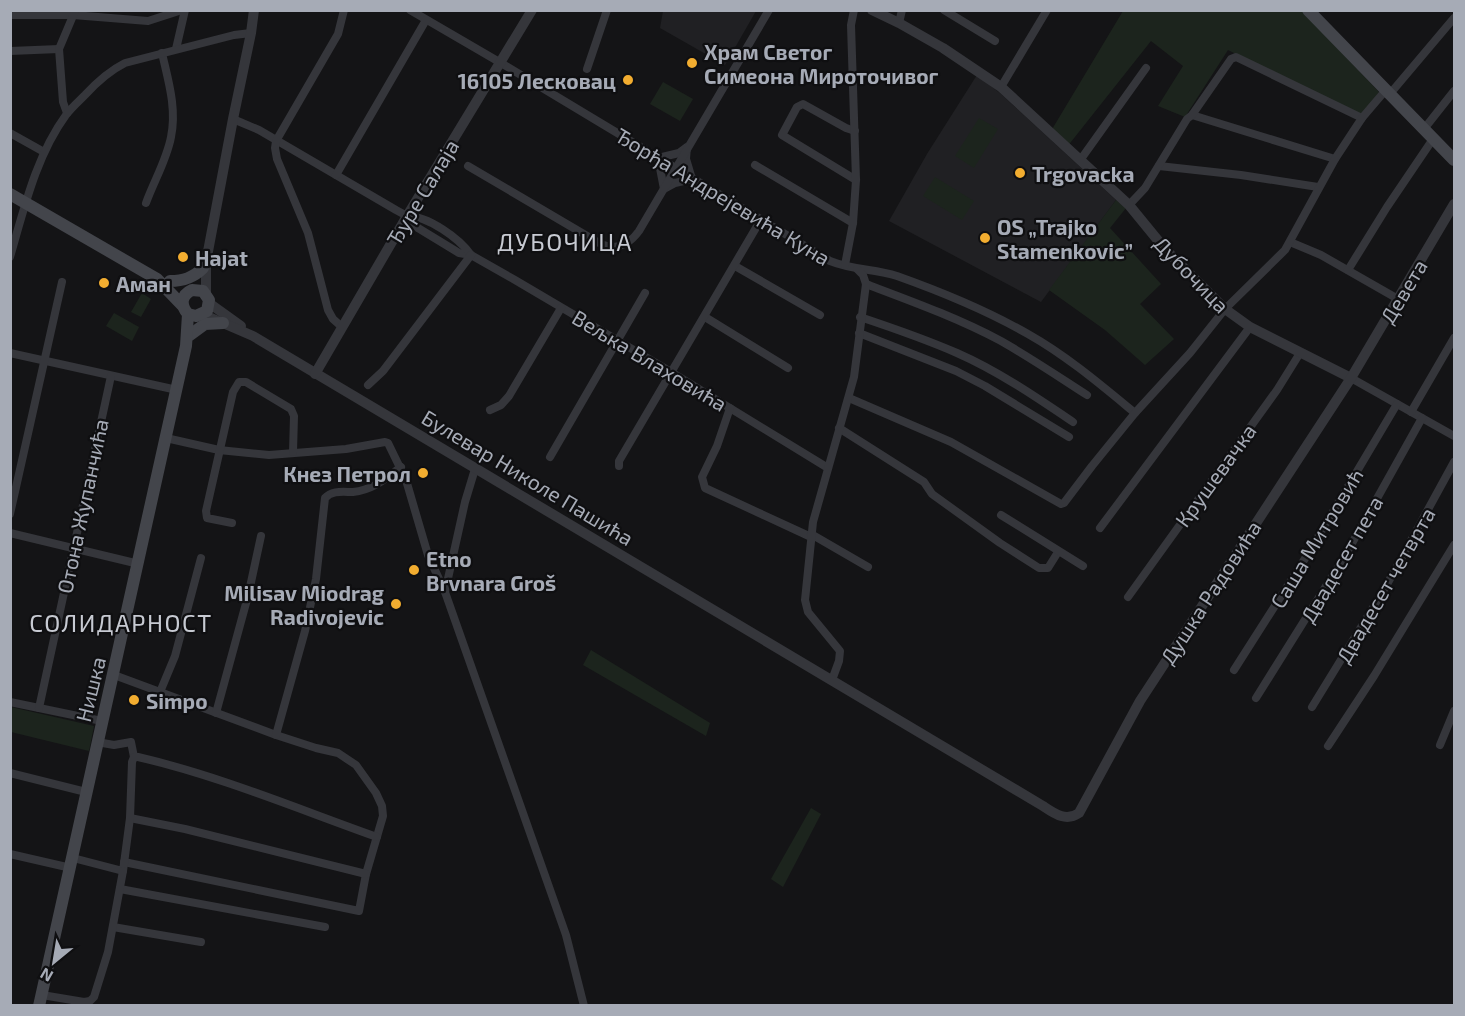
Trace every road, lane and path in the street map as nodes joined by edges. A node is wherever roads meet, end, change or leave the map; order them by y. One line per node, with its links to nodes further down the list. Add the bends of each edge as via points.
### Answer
1 (183, 10): 14 (street, via 148,21); 22 (street)
2 (254, 10): 19 (street)
3 (344, 10): 39 (street, via 338,34)
4 (410, 10): 17 (street, Ђорђа Андрејевића Куна)
5 (532, 10): 25 (street, Ђуре Салаја)
6 (607, 10): 27 (street)
7 (769, 10): 40 (street)
8 (854, 10): 36 (street, via 851,25)
9 (872, 10): 18 (street, Дубочица)
10 (902, 10): 18 (street)
11 (944, 10): 20 (street)
12 (1047, 10): 28 (street)
13 (1308, 10): 30 (main road)
14 (74, 13): 15 (street); 21 (street)
15 (10, 15)
16 (1455, 18): 30 (street)
17 (426, 20): 25 (street, Ђорђа Андрејевића Куна); 50 (street)
18 (899, 23): 28 (street, Дубочица)
19 (251, 33): 22 (street); 34 (street)
20 (995, 41)
21 (59, 49): 23 (street); 31 (street)
22 (176, 49): 24 (street)
23 (10, 51)
24 (162, 53): 31 (street, via 115,68); 56 (street, via 173,124 170,144)
25 (501, 63): 42 (street, Ђорђа Андрејевића Куна); 60 (street, Ђуре Салаја)
26 (1146, 68): 43 (street)
27 (587, 69)
28 (1001, 87): 43 (street, Дубочица)
29 (1455, 91): 35 (street)
30 (1387, 93): 33 (street); 35 (main road)
31 (67, 114): 41 (street)
32 (1192, 115): 33 (street, via 1228,61 1236,57); 44 (street); 48 (street)
33 (1362, 118): 44 (street)
34 (232, 119): 39 (street, Вељка Влаховића); 67 (street)
35 (1424, 129): 38 (main road)
36 (855, 131): 52 (street); 52 (street, via 803,104 797,107 782,135)
37 (10, 133): 41 (street)
38 (1433, 139): 45 (main road); 71 (street)
39 (276, 141): 50 (street, Вељка Влаховића); 86 (street, via 277,159 308,233 328,310)
40 (687, 147): 42 (street); 49 (street); 51 (street)
41 (44, 152): 57 (street)
42 (658, 158): 49 (street, Ђорђа Андрејевића Куна); 54 (street)
43 (1081, 159): 59 (street, Дубочица)
44 (1335, 159): 53 (street)
45 (1455, 160)
46 (755, 165): 62 (street)
47 (468, 166): 54 (street, via 611,248 634,238)
48 (1159, 166): 53 (street); 59 (street)
49 (675, 168): 51 (street, Ђорђа Андрејевића Куна); 54 (street)
50 (336, 175): 60 (street, Вељка Влаховића)
51 (692, 179): 54 (street); 61 (street, Ђорђа Андрејевића Куна)
52 (856, 180): 62 (street)
53 (1318, 187): 63 (street)
54 (664, 189)
55 (10, 194): 57 (main road, Булевар Николе Пашића)
56 (146, 203)
57 (26, 204): 64 (street); 72 (main road, Булевар Николе Пашића)
58 (1455, 204): 78 (street, Девета)
59 (1129, 205): 80 (street, Дубочица, via 1165,249)
60 (407, 216): 65 (street, Вељка Влаховића, via 423,219 452,236); 86 (street, Ђуре Салаја)
61 (760, 221): 68 (street); 69 (street, Ђорђа Андрејевића Куна)
62 (853, 223): 69 (street)
63 (1290, 242): 71 (street); 80 (street)
64 (12, 247): 66 (street)
65 (471, 255): 79 (street, Вељка Влаховића); 101 (street, via 383,371)
66 (10, 257)
67 (204, 265): 72 (main road, via 190,278); 75 (street); 77 (street)
68 (735, 266): 82 (street); 83 (street)
69 (845, 266): 70 (street, Ђорђа Андрејевића Куна)
70 (857, 269): 74 (street); 109 (street, Ђорђа Андрејевића Куна, via 894,275 982,309 1059,354)
71 (1348, 270): 78 (street)
72 (164, 280): 75 (main road, Булевар Николе Пашића); 81 (main road, Булевар Николе Пашића)
73 (62, 282): 95 (street)
74 (866, 284): 84 (street); 103 (street, via 979,330)
75 (190, 291): 77 (main road, via 200,290); 81 (main road, via 183,297)
76 (645, 293): 92 (street)
77 (208, 299): 81 (main road, via 208,309); 89 (street)
78 (1398, 299): 100 (street, Девета)
79 (561, 308): 92 (street, Вељка Влаховића); 107 (street, via 509,396)
80 (1225, 309): 87 (street, Дубочица); 109 (street)
81 (192, 312): 85 (street, Булевар Николе Пашића); 91 (main road, Нишка)
82 (820, 315)
83 (705, 317): 96 (street); 97 (street)
84 (860, 317): 88 (street); 111 (street, via 958,354)
85 (223, 323): 89 (street, Булевар Николе Пашића); 91 (main road, via 205,324)
86 (342, 327): 98 (street, Ђуре Салаја)
87 (1251, 327): 94 (street, Дубочица); 127 (street)
88 (859, 333): 104 (street); 114 (street, via 966,376)
89 (253, 336): 98 (street, Булевар Николе Пашића)
90 (1455, 338): 108 (street)
91 (188, 340): 102 (main road, Нишка)
92 (618, 341): 97 (street, Вељка Влаховића); 118 (street)
93 (10, 353): 95 (street)
94 (1300, 353): 100 (street, Дубочица); 139 (street, Крушевачка)
95 (45, 361): 99 (street); 124 (street)
96 (788, 368)
97 (671, 372): 106 (street, Вељка Влаховића); 120 (street)
98 (315, 374): 123 (street, Булевар Николе Пашића)
99 (111, 376): 102 (street); 132 (street, Отона Жупанчића)
100 (1351, 378): 105 (street, Дубочица); 144 (street, Душка Радовића, via 1170,653 1079,813 1073,817 1059,816)
101 (368, 385)
102 (177, 390): 115 (main road, Нишка)
103 (1087, 395)
104 (849, 398): 109 (street, via 951,442 1063,504); 112 (street)
105 (1397, 404): 108 (street, Дубочица); 140 (street, Саша Митровић)
106 (730, 408): 122 (street, Вељка Влаховића); 129 (street, via 702,477 705,488)
107 (490, 410)
108 (1412, 412): 110 (street, Дубочица)
109 (1136, 413)
110 (1422, 418): 113 (street, Дубочица); 145 (street, Двадесет пета, via 1346,554)
111 (1073, 422)
112 (839, 428): 122 (street); 133 (street, via 924,482 932,494 1039,568 1048,568)
113 (1455, 436)
114 (1069, 437)
115 (166, 438): 116 (street); 135 (main road, Нишка)
116 (219, 450): 117 (street, via 269,455); 117 (street, via 233,392 242,381 291,409); 126 (street, via 206,516)
117 (293, 452): 121 (street, via 346,449 385,441)
118 (550, 458)
119 (1455, 462): 147 (street, Двадесет четврта, via 1385,588)
120 (619, 466)
121 (401, 468): 138 (street, via 428,555); 152 (street, via 370,488 332,493 325,498 316,579)
122 (828, 468): 129 (street)
123 (475, 469): 138 (street); 142 (street, Булевар Николе Пашића)
124 (10, 514)
125 (1001, 515): 133 (street)
126 (232, 523)
127 (1100, 528)
128 (10, 533): 132 (street)
129 (811, 535): 137 (street); 142 (street, via 805,604 840,651)
130 (261, 536): 150 (street)
131 (1455, 545): 155 (street)
132 (73, 549): 135 (street); 148 (street, Отона Жупанчића)
133 (1058, 552): 136 (street)
134 (201, 558): 143 (street, via 175,656)
135 (138, 564): 141 (main road, Нишка)
136 (1083, 566)
137 (868, 567)
138 (446, 592): 170 (street, via 566,935)
139 (1128, 597)
140 (1234, 670)
141 (114, 675): 143 (street); 151 (main road, Нишка)
142 (831, 680): 144 (street, Булевар Николе Пашића)
143 (160, 692): 150 (street)
144 (858, 695)
145 (1256, 699)
146 (10, 702): 148 (street)
147 (1312, 707)
148 (39, 708): 151 (street)
149 (1455, 711): 154 (street)
150 (216, 713): 152 (street)
151 (102, 721): 153 (main road, Нишка)
152 (276, 735): 160 (street, via 338,753 356,765 382,806)
153 (97, 742): 156 (street, via 131,742); 158 (main road, Нишка)
154 (1440, 745)
155 (1328, 746)
156 (134, 757): 159 (street); 160 (street, via 175,765)
157 (10, 773): 158 (street)
158 (86, 792): 162 (main road, Нишка)
159 (130, 818): 163 (street); 164 (street)
160 (377, 837): 164 (street)
161 (10, 854): 162 (street)
162 (72, 863): 163 (street); 169 (main road, Нишка)
163 (123, 867): 164 (street, via 359,911); 165 (street)
164 (366, 874)
165 (120, 889): 166 (street); 167 (street)
166 (113, 927): 168 (street); 169 (street, via 92,1000)
167 (325, 927)
168 (201, 942)
169 (41, 1000)
170 (584, 1005)

